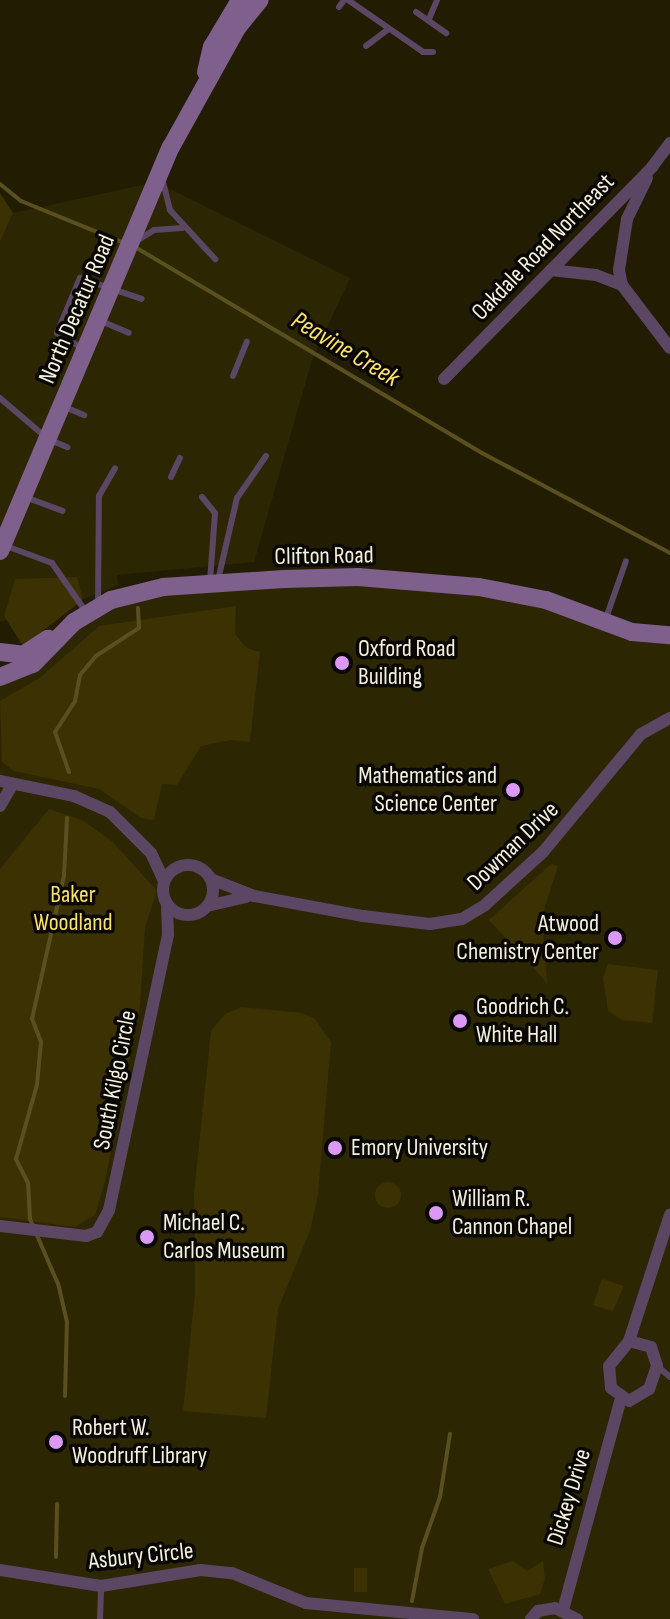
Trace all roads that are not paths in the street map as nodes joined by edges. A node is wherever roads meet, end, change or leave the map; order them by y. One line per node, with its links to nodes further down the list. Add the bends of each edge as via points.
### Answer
1 (240, 0): 13 (main road, North Decatur Road, via 212,47)
2 (260, 0): 13 (main road, North Decatur Road)
3 (346, 0): 5 (lane); 6 (lane)
4 (437, 0): 8 (lane)
5 (361, 4): 9 (lane)
6 (339, 7)
7 (416, 12): 8 (lane)
8 (429, 19): 10 (lane)
9 (387, 30): 11 (lane); 12 (lane, via 423,52)
10 (446, 33)
11 (366, 46)
12 (433, 52)
13 (202, 86): 16 (main road, North Decatur Road)
14 (670, 143): 15 (street, Oakdale Road Northeast)
15 (652, 167): 20 (street, Oakdale Road Northeast); 21 (street, via 622,238)
16 (162, 168): 17 (lane, via 168,204); 18 (main road, North Decatur Road)
17 (182, 228): 18 (lane); 19 (lane)
18 (138, 236): 22 (main road, North Decatur Road)
19 (215, 259)
20 (551, 270): 21 (street, via 596,275); 30 (street, Oakdale Road Northeast)
21 (622, 285): 27 (street)
22 (112, 286): 23 (lane); 24 (main road, North Decatur Road); 28 (lane, via 80,278 57,333)
23 (142, 299)
24 (98, 320): 25 (lane); 28 (main road, North Decatur Road)
25 (129, 333)
26 (247, 342): 29 (lane)
27 (670, 348)
28 (86, 350): 32 (main road, North Decatur Road)
29 (233, 376)
30 (444, 379)
31 (0, 398): 34 (lane)
32 (62, 406): 33 (lane); 34 (main road, North Decatur Road)
33 (84, 415)
34 (48, 439): 35 (lane); 40 (main road, North Decatur Road)
35 (67, 447)
36 (266, 456): 45 (lane, via 237,498)
37 (180, 458): 39 (lane)
38 (115, 468): 46 (lane, via 99,496)
39 (171, 477)
40 (24, 496): 42 (lane); 43 (main road, North Decatur Road)
41 (202, 497): 45 (lane, via 215,513)
42 (63, 511)
43 (2, 548): 46 (lane, via 52,563)
44 (626, 561): 47 (lane)
45 (214, 584): 46 (main road, Clifton Road, via 143,591); 47 (main road, Clifton Road, via 358,577 452,584 546,600)
46 (86, 613): 49 (main road, via 23,655); 50 (main road, Clifton Road, via 41,658)
47 (604, 622): 48 (main road, via 644,634)
48 (670, 635)
49 (0, 652)
50 (0, 677)
51 (670, 718): 56 (street, Dowman Drive, via 641,734 543,852 462,919 430,924)
52 (6, 784): 53 (street); 55 (street, via 74,796 110,812 151,853)
53 (0, 806)
54 (211, 879): 55 (street, Dowman Drive, via 188,864 175,868); 56 (street, Dowman Drive); 58 (street, via 213,893)
55 (164, 881): 57 (street)
56 (254, 896): 58 (street, Dowman Drive)
57 (167, 904): 59 (street); 60 (street, South Kilgo Circle)
58 (207, 906): 59 (street, Dowman Drive)
59 (185, 915): 60 (street)
60 (168, 934): 62 (street, South Kilgo Circle, via 117,1188 92,1234)
61 (670, 1215): 63 (street)
62 (0, 1226)
63 (629, 1341): 64 (street, via 651,1347); 66 (street, via 615,1353 607,1374)
64 (657, 1366): 65 (lane); 66 (street, via 644,1396)
65 (670, 1377)
66 (621, 1398): 69 (street, Dickey Drive)
67 (0, 1570): 68 (street, Asbury Circle)
68 (101, 1586): 70 (street, Asbury Circle, via 201,1570 232,1573 290,1599); 71 (lane)
69 (563, 1610): 73 (street, via 538,1611); 74 (street)
70 (466, 1618): 72 (street, Asbury Circle)
71 (100, 1619)
72 (473, 1619)
73 (531, 1619)
74 (577, 1619)

